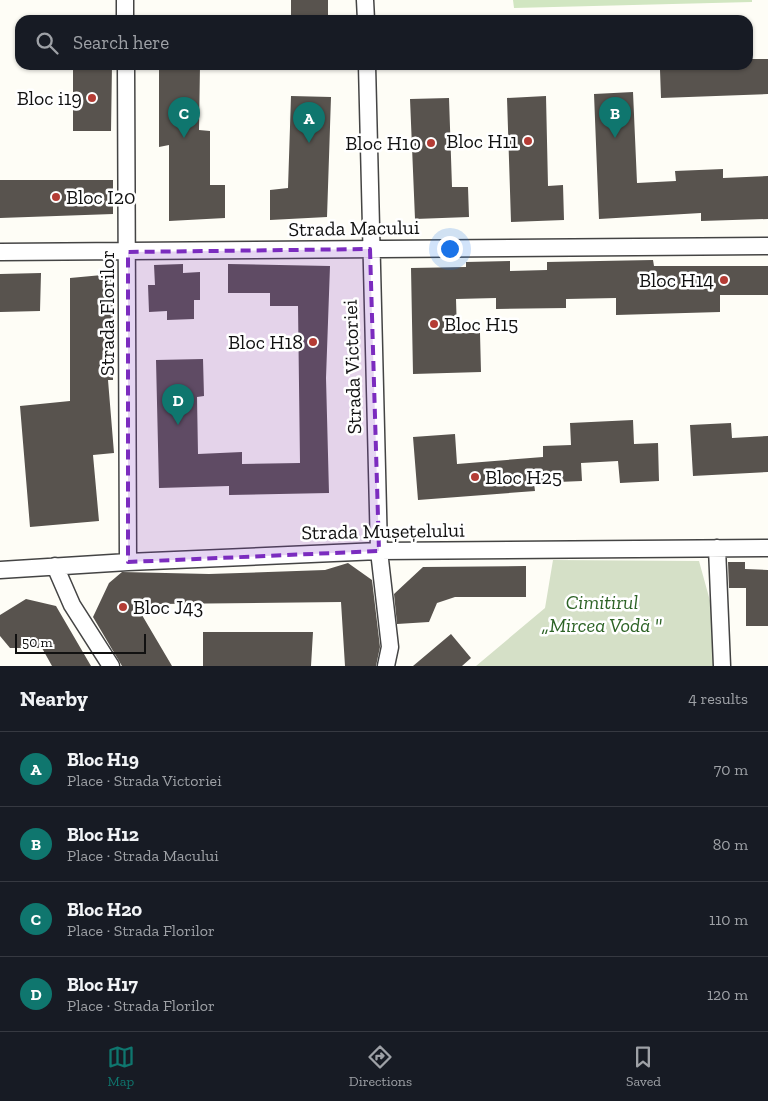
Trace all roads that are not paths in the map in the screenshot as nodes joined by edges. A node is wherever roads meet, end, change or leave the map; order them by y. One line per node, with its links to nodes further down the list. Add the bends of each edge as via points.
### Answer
1 (125, 0): 3 (street)
2 (365, 0): 4 (street)
3 (125, 15)
4 (366, 15)
5 (126, 70): 10 (street, Strada Florilor)
6 (367, 70): 8 (street, Strada Victoriei)
7 (768, 246): 8 (street, Strada Macului)
8 (370, 249): 10 (street, Strada Macului); 13 (street, Strada Victoriei)
9 (0, 252): 10 (street, Strada Macului)
10 (128, 252): 14 (street, Strada Florilor)
11 (718, 548): 12 (street, Strada Mușețelului); 13 (street, Strada Mușețelului); 19 (street)
12 (768, 548)
13 (378, 551): 14 (street, Strada Mușețelului); 18 (street, Strada Victoriei, via 390,647)
14 (128, 562): 15 (street, Strada Mușețelului)
15 (54, 566): 16 (street, Strada Mușețelului); 17 (street, via 72,605)
16 (0, 570)
17 (111, 666)
18 (386, 666)
19 (722, 666)

